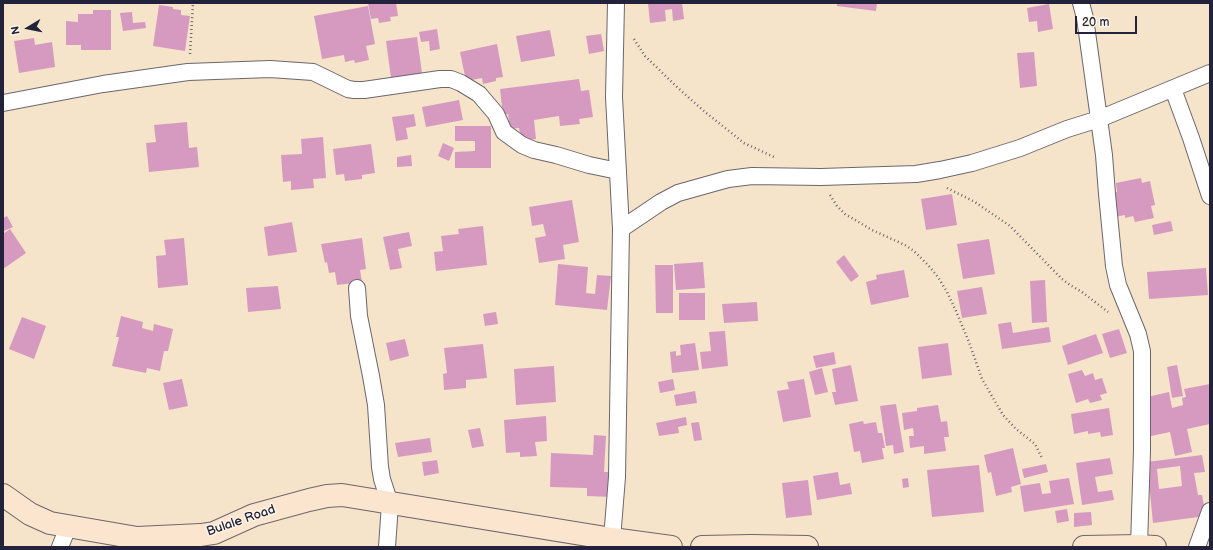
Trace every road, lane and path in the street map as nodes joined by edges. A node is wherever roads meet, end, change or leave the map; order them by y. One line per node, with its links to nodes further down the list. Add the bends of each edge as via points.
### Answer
1 (193, 3): 5 (path)
2 (616, 3): 4 (street)
3 (1081, 3): 9 (street, via 1086,18)
4 (615, 21): 10 (path, via 632,36 645,56 706,112 744,143); 11 (street, via 614,98)
5 (188, 72): 8 (street, via 103,84); 11 (street, via 270,69 313,72 342,87 354,90 451,79 479,94 496,114 504,132 522,145)
6 (1210, 73): 7 (street)
7 (1172, 89): 9 (street); 14 (street)
8 (3, 103)
9 (1099, 119): 12 (street, via 972,163); 30 (street, via 1116,279 1138,334 1142,351 1142,451)
10 (779, 159)
11 (618, 171): 15 (street)
12 (916, 174): 13 (street); 17 (path, via 975,202 1010,226 1062,279)
13 (821, 177): 15 (street, via 752,176 728,179 678,193); 18 (path, via 837,206 845,214 914,251 938,277 956,311 985,384 1003,415 1035,444)
14 (1210, 196)
15 (621, 229): 23 (street, via 617,477)
16 (357, 288): 20 (street, via 359,316 376,405 380,466)
17 (1112, 315)
18 (1042, 458)
19 (3, 495): 22 (street, Bulale Road, via 30,514 50,523)
20 (390, 504): 22 (street, Bulale Road, via 342,495 327,496 254,515 214,533 201,535 137,538); 23 (street, Bulale Road); 25 (street)
21 (1210, 511): 31 (street)
22 (68, 527): 24 (street)
23 (612, 539): 26 (street, Bulale Road)
24 (60, 547)
25 (387, 547)
26 (671, 547)
27 (702, 547): 28 (street)
28 (807, 547)
29 (1084, 547): 30 (street)
30 (1147, 547)
31 (1197, 547)

